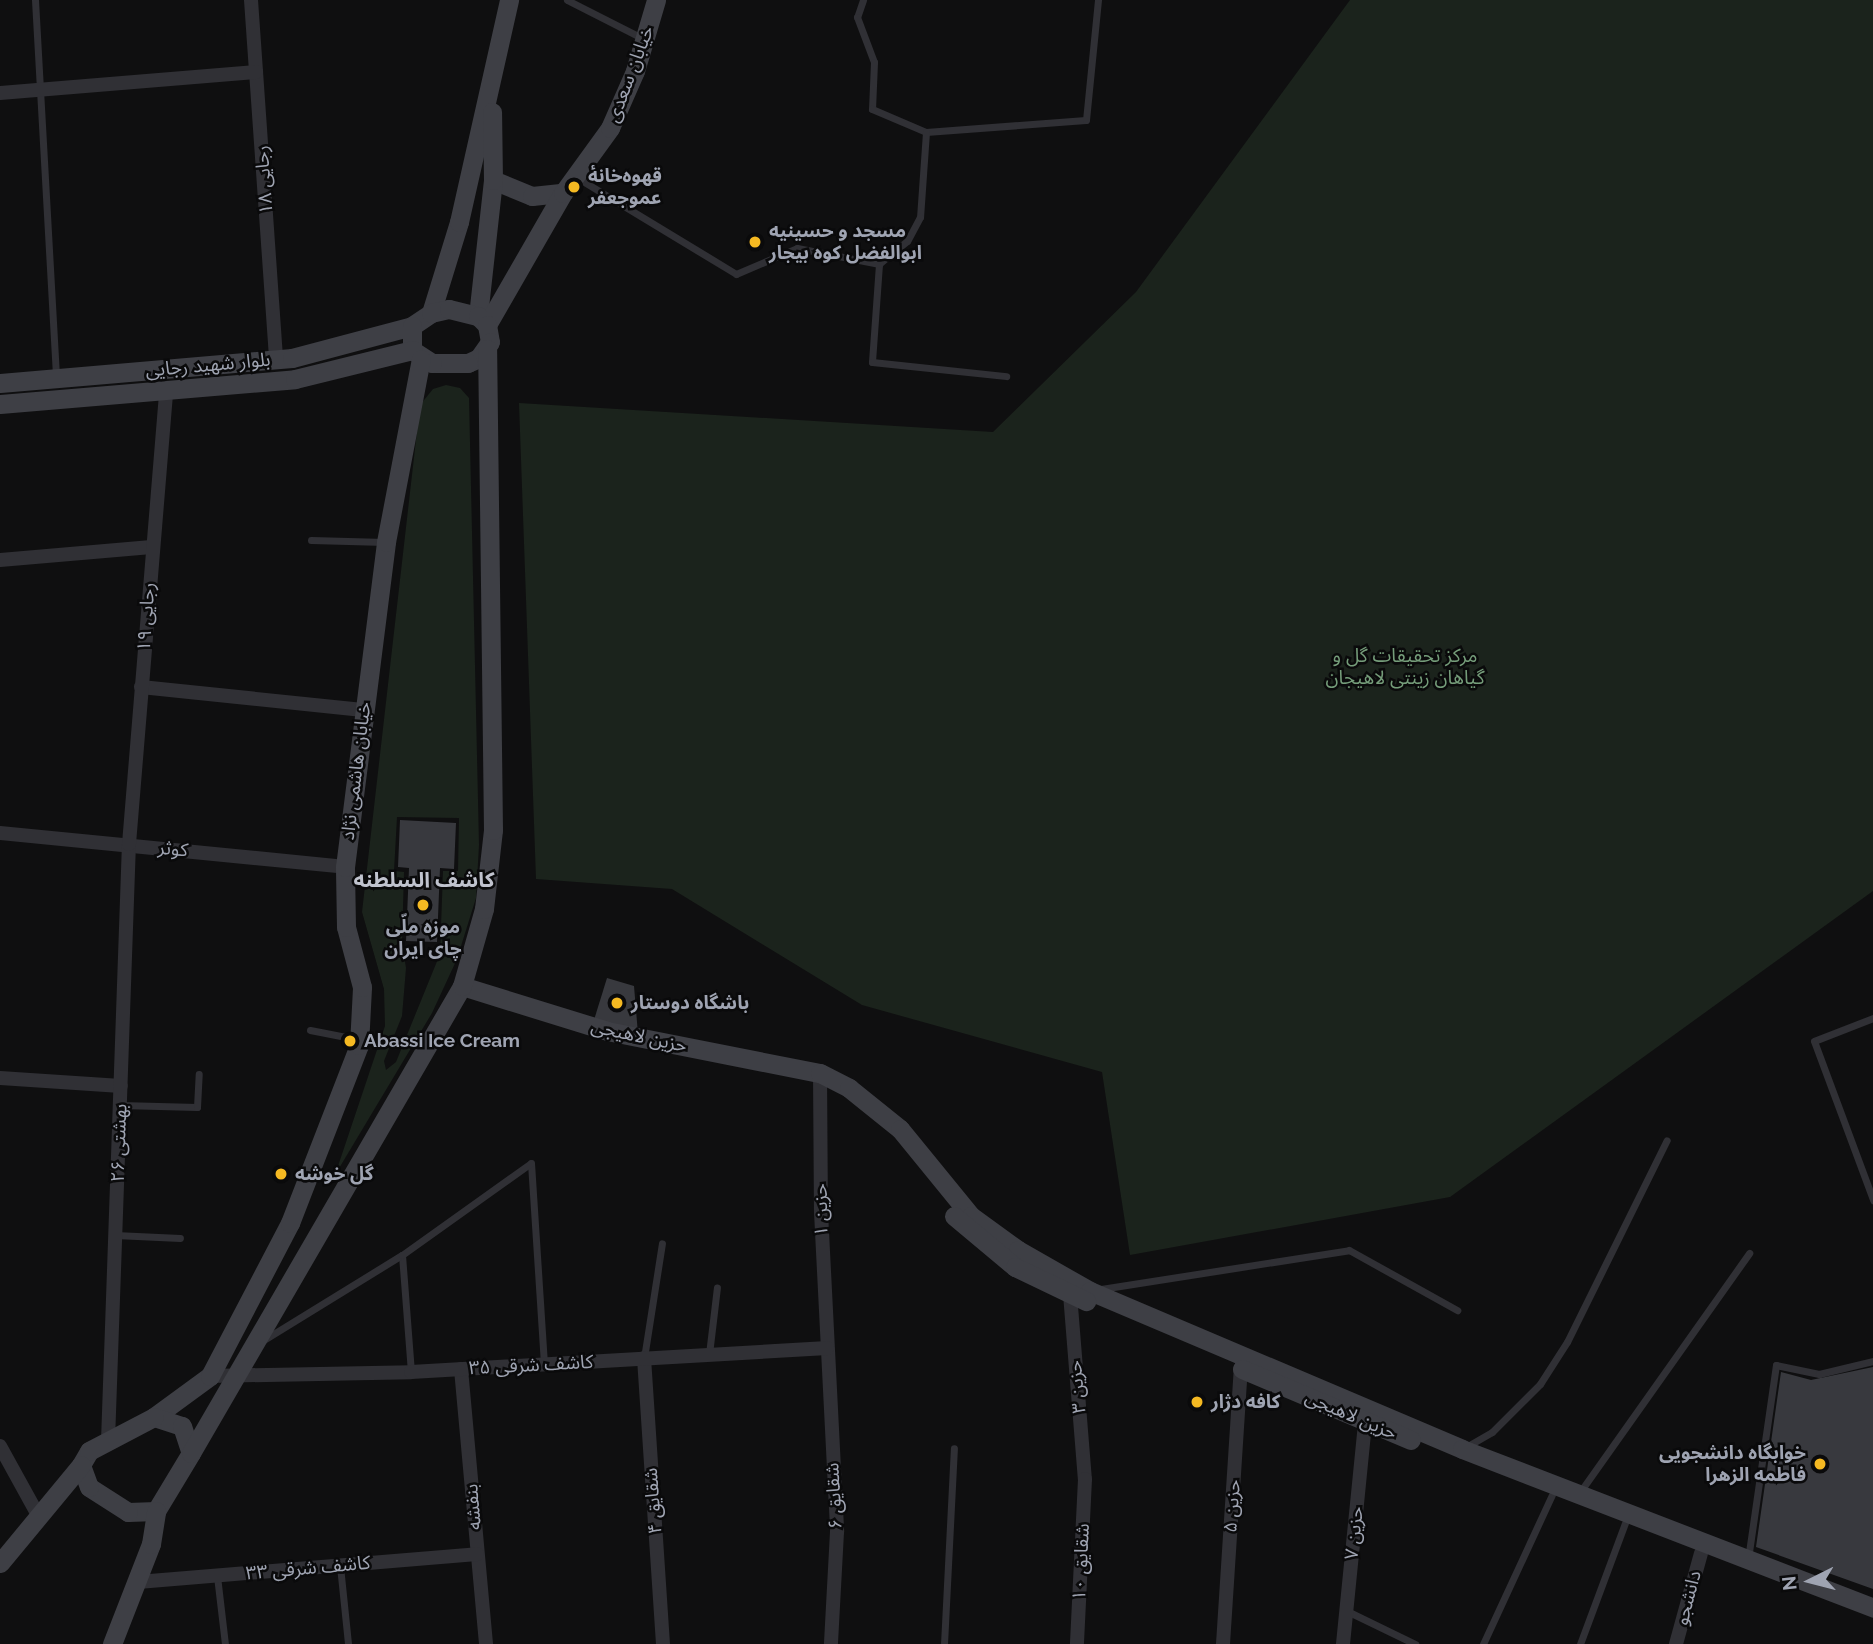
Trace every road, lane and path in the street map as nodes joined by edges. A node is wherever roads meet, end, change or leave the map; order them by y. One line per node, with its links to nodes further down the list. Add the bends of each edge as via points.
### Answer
1 (35, 0): 11 (lane)
2 (251, 0): 9 (street, رجایی ۱۸)
3 (509, 0): 10 (main road)
4 (567, 0): 8 (lane)
5 (656, 0): 8 (main road, خیابان سعدی)
6 (863, 0): 13 (lane, via 857,17 874,62 872,109)
7 (1098, 0): 13 (lane, via 1086,120)
8 (645, 39): 14 (main road, خیابان سعدی, via 610,128)
9 (256, 72): 11 (street); 24 (street, رجایی ۱۸)
10 (492, 81): 15 (main road); 18 (main road, via 459,222)
11 (40, 90): 12 (street); 27 (lane)
12 (0, 93)
13 (926, 132): 17 (lane, via 920,217 907,241)
14 (575, 177): 16 (main road, خیابان سعدی); 17 (lane, via 736,274 797,248)
15 (493, 180): 16 (main road, via 532,196); 19 (main road)
16 (563, 193): 19 (main road, خیابان سعدی)
17 (879, 264): 26 (lane, via 872,362)
18 (431, 313): 19 (main road, via 449,309); 20 (main road)
19 (483, 320): 22 (main road)
20 (412, 326): 21 (main road, بلوار شهید رجایی); 23 (main road)
21 (345, 344): 24 (main road, بلوار شهید رجایی); 25 (main road, via 361,350)
22 (487, 349): 23 (main road, via 479,358 450,366); 40 (main road, via 493,830 484,909)
23 (417, 354): 25 (main road, بلوار شهید رجایی); 32 (main road, خیابان هاشمی نژاد)
24 (276, 359): 27 (main road, بلوار شهید رجایی)
25 (355, 364): 29 (main road, بلوار شهید رجایی, via 295,379)
26 (1006, 376)
27 (57, 378): 28 (main road, بلوار شهید رجایی)
28 (0, 383)
29 (166, 390): 30 (main road, بلوار شهید رجایی); 33 (street, رجایی ۱۹)
30 (0, 404)
31 (311, 540): 32 (lane)
32 (386, 542): 36 (main road, خیابان هاشمی نژاد)
33 (151, 547): 34 (street); 35 (street, رجایی ۱۹)
34 (0, 560)
35 (141, 687): 36 (street); 38 (street, رجایی ۱۹)
36 (363, 710): 39 (main road, خیابان هاشمی نژاد)
37 (0, 833): 38 (street, کوثر)
38 (129, 844): 39 (street, کوثر); 47 (street, بهشتی ۲۶)
39 (345, 867): 43 (main road, خیابان هاشمی نژاد, via 346,928 362,987)
40 (462, 986): 44 (main road, حزین لاهیجی, via 607,1031); 60 (main road)
41 (1873, 1018): 50 (lane, via 1814,1041)
42 (310, 1030): 43 (lane)
43 (360, 1040): 69 (main road, خیابان هاشمی نژاد, via 290,1223)
44 (820, 1073): 57 (main road, حزین لاهیجی, via 849,1088 900,1129 971,1216 1018,1250); 58 (main road, حزین لاهیجی, via 885,1128 962,1226 1015,1267); 61 (street, حزین ۱)
45 (199, 1074): 48 (lane, via 197,1107)
46 (0, 1078): 47 (street)
47 (121, 1086): 48 (street, بهشتی ۲۶)
48 (120, 1105): 51 (street, بهشتی ۲۶)
49 (1667, 1140): 76 (lane, via 1567,1342 1540,1384 1492,1432)
50 (1873, 1200)
51 (116, 1235): 52 (lane); 73 (street, بهشتی ۲۶)
52 (180, 1238)
53 (662, 1243): 63 (lane)
54 (1749, 1253): 80 (lane)
55 (402, 1255): 60 (lane); 65 (lane, via 531,1163); 68 (lane)
56 (717, 1287): 62 (lane)
57 (1090, 1290): 59 (lane, via 1349,1250); 71 (main road, حزین لاهیجی)
58 (1070, 1294): 66 (main road, حزین لاهیجی); 79 (street, حزین ۳)
59 (1457, 1310)
60 (252, 1347): 70 (main road)
61 (827, 1348): 62 (street, کاشف شرقی ۳۵); 100 (street, شقایق ۶, via 837,1532)
62 (709, 1354): 63 (street, کاشف شرقی ۳۵)
63 (644, 1358): 65 (street, کاشف شرقی ۳۵); 99 (street, شقایق ۴)
64 (1873, 1362): 87 (lane, via 1819,1374 1776,1365)
65 (544, 1364): 67 (street, کاشف شرقی ۳۵)
66 (1241, 1368): 71 (main road, حزین لاهیجی); 103 (street, حزین ۵)
67 (460, 1369): 68 (street, کاشف شرقی ۳۵); 86 (street, بنفشه)
68 (411, 1372): 70 (street, کاشف شرقی ۳۵)
69 (210, 1377): 70 (street, کاشف شرقی ۳۵); 72 (main road, خیابان هاشمی نژاد)
70 (235, 1377): 77 (main road)
71 (1367, 1415): 76 (main road, حزین لاهیجی); 81 (main road, حزین لاهیجی); 93 (street, حزین ۷)
72 (154, 1417): 73 (main road); 77 (main road, via 182,1426)
73 (108, 1441): 78 (main road, via 89,1451)
74 (0, 1446): 83 (street)
75 (954, 1448): 101 (lane)
76 (1462, 1449): 80 (main road, حزین لاهیجی)
77 (191, 1453): 82 (main road)
78 (81, 1465): 82 (main road, via 83,1480 113,1504 128,1512); 83 (main road)
79 (1085, 1479): 102 (street, شقایق ۱۰)
80 (1580, 1493): 87 (main road, حزین لاهیجی)
81 (1552, 1495): 84 (main road, حزین لاهیجی); 106 (lane)
82 (156, 1511): 91 (main road)
83 (38, 1515): 88 (main road)
84 (1625, 1523): 85 (main road, حزین لاهیجی); 107 (lane)
85 (1701, 1553): 94 (main road, حزین لاهیجی); 108 (street, دانشجو)
86 (477, 1554): 89 (street, کاشف شرقی ۳۳); 98 (street, بنفشه)
87 (1748, 1560): 92 (main road, حزین لاهیجی)
88 (0, 1563)
89 (340, 1566): 90 (street, کاشف شرقی ۳۳); 97 (lane)
90 (217, 1576): 91 (street, کاشف شرقی ۳۳); 96 (lane)
91 (138, 1582): 95 (main road)
92 (1873, 1608)
93 (1346, 1611): 104 (street, حزین ۷); 105 (lane)
94 (1873, 1619)
95 (112, 1644)
96 (225, 1644)
97 (348, 1644)
98 (486, 1644)
99 (663, 1644)
100 (831, 1644)
101 (944, 1644)
102 (1077, 1644)
103 (1223, 1644)
104 (1343, 1644)
105 (1415, 1644)
106 (1483, 1644)
107 (1580, 1644)
108 (1676, 1644)

